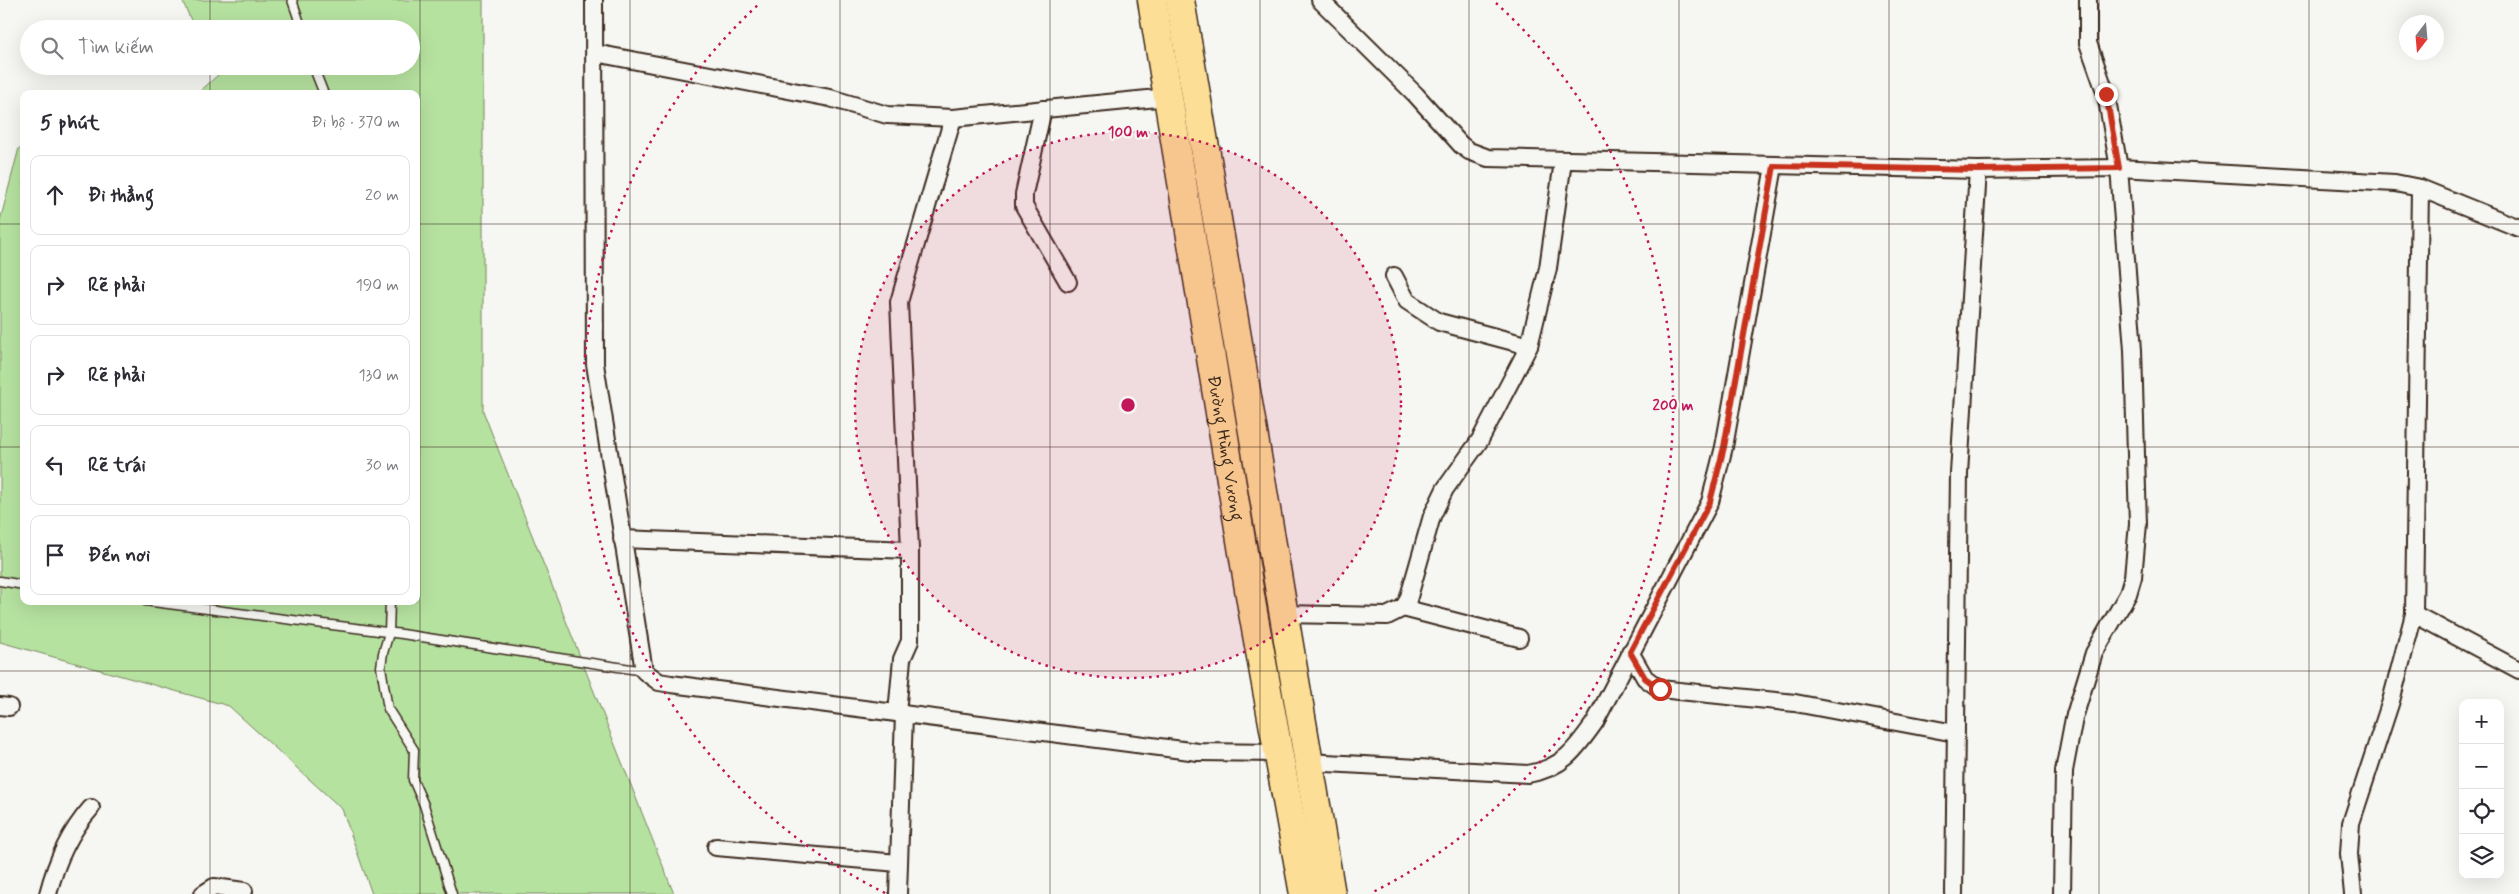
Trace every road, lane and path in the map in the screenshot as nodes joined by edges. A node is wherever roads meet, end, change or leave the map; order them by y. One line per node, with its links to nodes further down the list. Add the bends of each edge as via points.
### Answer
1 (292, 0): 7 (lane)
2 (594, 0): 8 (street)
3 (1152, 0): 11 (highway, Đường Hùng Vương)
4 (1180, 0): 30 (highway, Đường Hùng Vương)
5 (1320, 0): 14 (street, via 1469,151 1495,159)
6 (2088, 0): 16 (street, via 2088,43 2106,94)
7 (299, 20)
8 (595, 53): 13 (street, via 830,98 887,115); 23 (street, via 595,364)
9 (317, 75): 10 (lane)
10 (322, 90)
11 (1168, 97): 12 (street); 39 (highway, Đường Hùng Vương, via 1252,607)
12 (1042, 109): 13 (street); 21 (street, via 1024,206)
13 (953, 118): 24 (street, via 899,302)
14 (1563, 161): 15 (street); 22 (street, via 1548,268)
15 (1774, 166): 17 (street); 34 (street, via 1724,447 1710,502)
16 (2119, 168): 17 (street); 18 (street, via 2394,183); 52 (street, via 2134,350 2138,524 2133,577 2128,594 2094,652 2074,718 2064,772)
17 (1978, 170): 38 (street, via 1959,473)
18 (2420, 188): 19 (street); 31 (street)
19 (2519, 228)
20 (1394, 276): 22 (street, via 1407,301 1439,322)
21 (1068, 282)
22 (1529, 346): 29 (street, via 1480,440 1445,489)
23 (622, 539): 24 (street); 35 (street)
24 (910, 550): 37 (street, via 910,641 902,659)
25 (0, 582): 26 (lane)
26 (20, 584)
27 (176, 605): 32 (lane)
28 (390, 605): 32 (lane)
29 (1403, 608): 30 (street, via 1387,616); 33 (street)
30 (1282, 614): 40 (highway, Đường Hùng Vương)
31 (2414, 614): 36 (street); 53 (street, via 2391,701 2351,823 2349,854)
32 (389, 633): 35 (lane); 47 (lane, via 381,667 388,709 414,750 413,780)
33 (1519, 638)
34 (1630, 652): 38 (street, via 1645,678 1660,689 1795,703); 40 (street, via 1595,722 1579,745 1562,762 1545,771 1528,774)
35 (644, 670): 37 (street, via 659,682 670,684)
36 (2519, 670)
37 (900, 714): 39 (street, via 1198,752); 43 (street)
38 (1955, 733): 51 (street)
39 (1280, 753): 49 (highway, Đường Hùng Vương)
40 (1308, 762): 50 (highway, Đường Hùng Vương)
41 (91, 808): 45 (street, via 70,837 53,874)
42 (716, 847): 43 (street)
43 (898, 863): 48 (street)
44 (244, 891): 46 (street, via 214,887)
45 (48, 894)
46 (203, 894)
47 (452, 894)
48 (898, 894)
49 (1304, 894)
50 (1331, 894)
51 (1954, 894)
52 (2062, 894)
53 (2353, 894)

